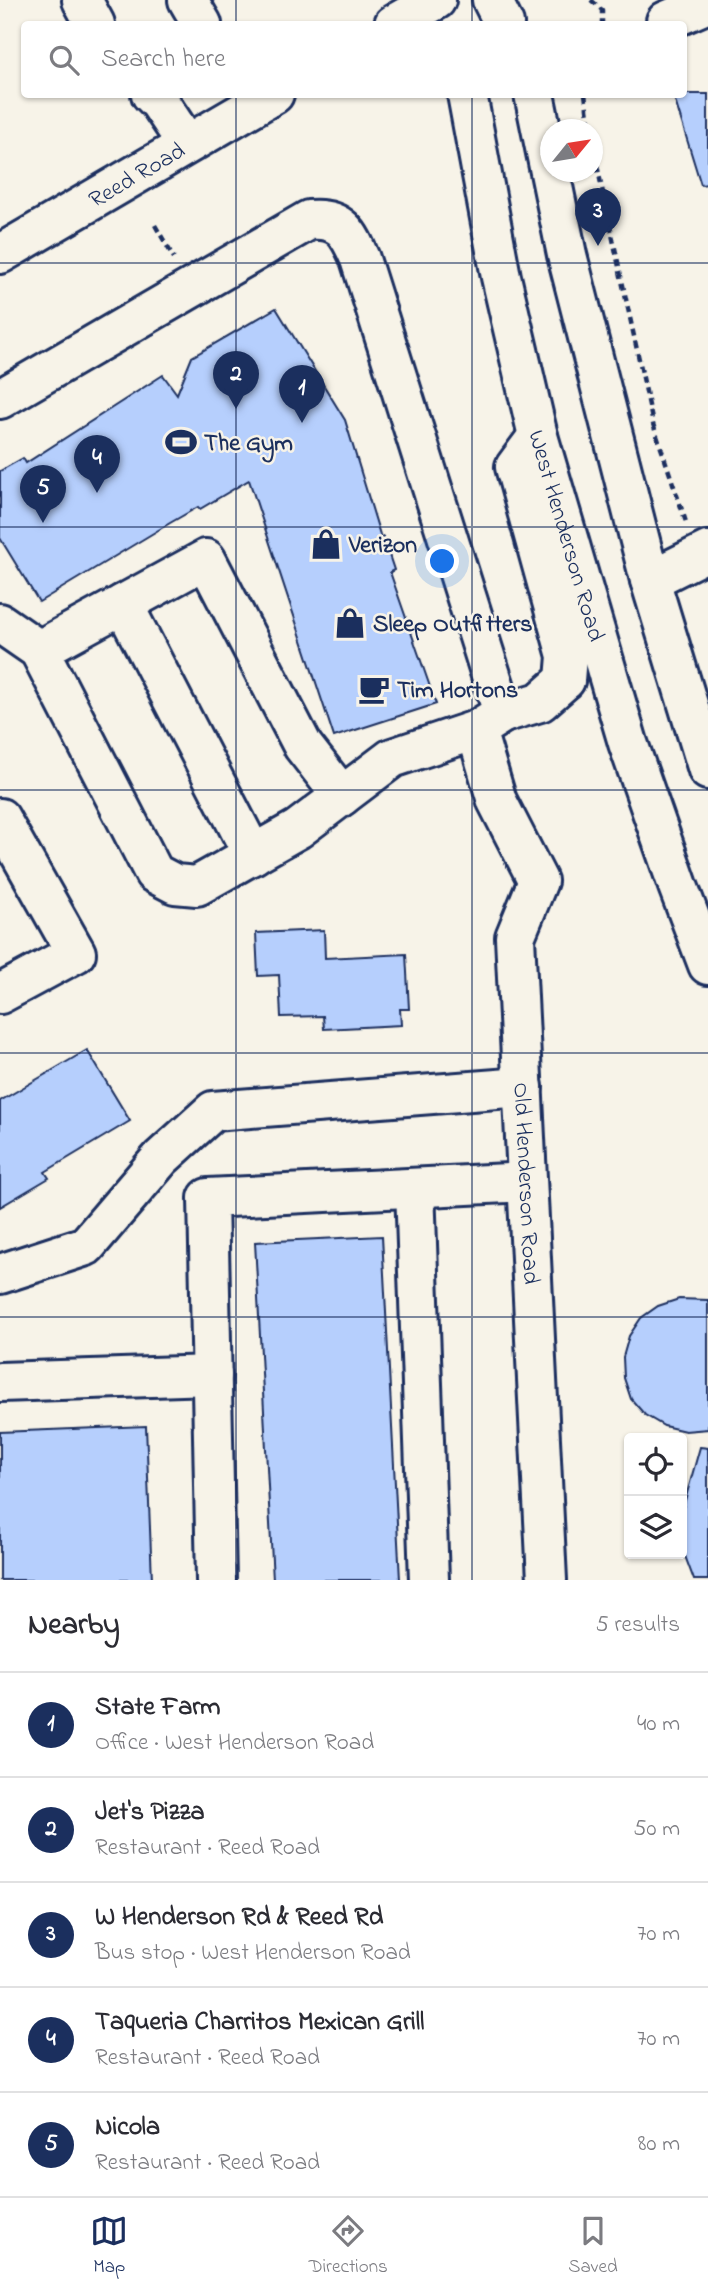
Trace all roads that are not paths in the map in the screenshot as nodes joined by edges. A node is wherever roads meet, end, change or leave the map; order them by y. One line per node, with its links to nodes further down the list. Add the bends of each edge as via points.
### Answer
1 (82, 0): 7 (main road)
2 (188, 0): 8 (main road)
3 (436, 0): 9 (main road)
4 (477, 0): 10 (main road)
5 (492, 0): 11 (main road)
6 (708, 3): 12 (main road)
7 (93, 21)
8 (200, 21)
9 (399, 21)
10 (474, 21)
11 (502, 21)
12 (666, 21)
13 (155, 98): 17 (main road)
14 (468, 98): 20 (main road, West Henderson Road, via 501,277)
15 (535, 98): 22 (main road, via 567,255)
16 (255, 99): 17 (main road, Reed Road)
17 (187, 144): 18 (main road, Reed Road)
18 (0, 254)
19 (0, 399): 26 (main road, via 309,220 326,218 340,227 360,259)
20 (538, 436): 26 (main road, via 515,467 567,656 565,680 540,702); 31 (main road, West Henderson Road, via 628,743)
21 (701, 554): 22 (main road)
22 (650, 580): 27 (main road)
23 (123, 604): 25 (main road); 28 (main road, via 206,559 303,746); 30 (main road)
24 (0, 623): 25 (main road)
25 (39, 650): 30 (main road, via 155,873 175,884 198,886)
26 (489, 722): 28 (main road, via 392,758); 33 (main road, Old Henderson Road, via 496,801 538,881 515,937)
27 (708, 769)
28 (342, 796): 30 (main road)
29 (0, 818): 32 (main road, via 76,953)
30 (253, 855)
31 (708, 965)
32 (0, 995)
33 (523, 1087): 34 (main road, Old Henderson Road); 36 (main road, via 213,1111 161,1158 86,1246)
34 (527, 1182): 35 (main road); 41 (main road, Old Henderson Road)
35 (415, 1188): 37 (main road, via 208,1198); 40 (main road)
36 (0, 1274)
37 (212, 1375): 38 (main road); 39 (main road)
38 (0, 1382)
39 (216, 1580)
40 (429, 1580)
41 (547, 1580)

